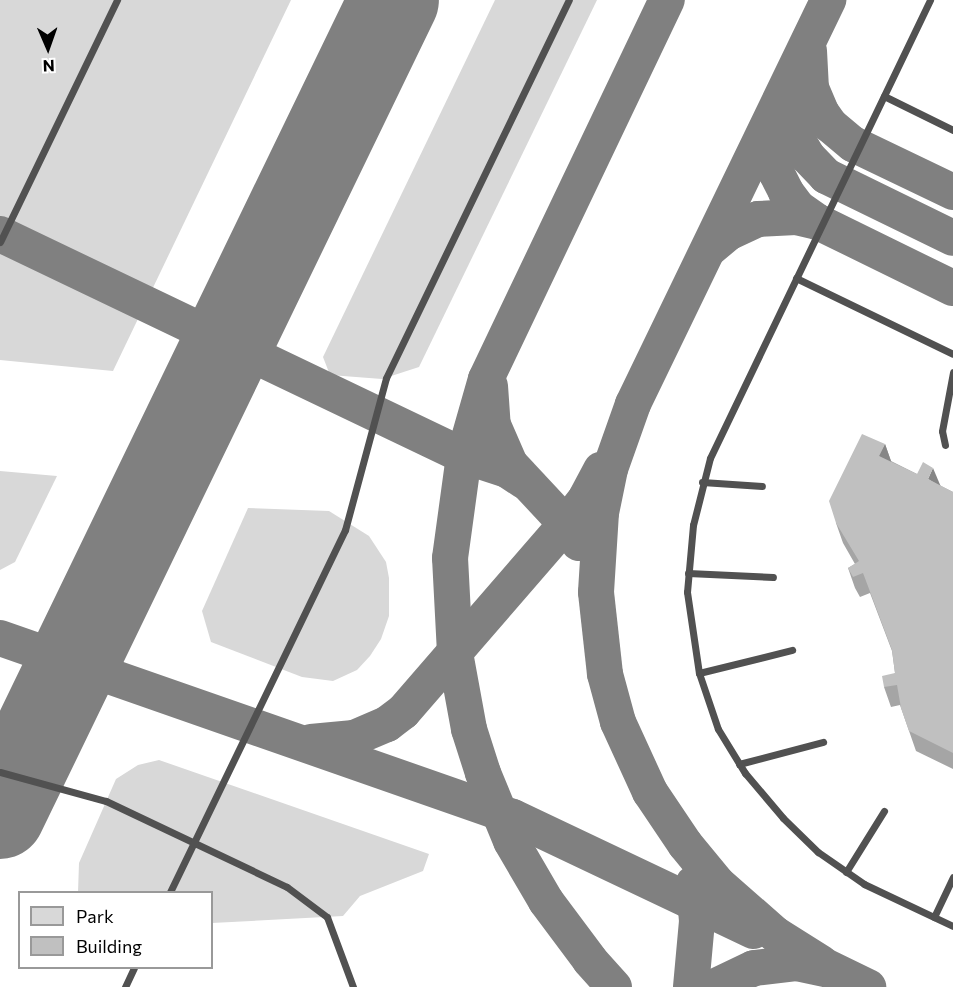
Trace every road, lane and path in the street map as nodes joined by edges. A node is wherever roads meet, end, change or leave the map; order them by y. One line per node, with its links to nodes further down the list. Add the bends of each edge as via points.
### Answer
1 (117, 0): 6 (lane)
2 (568, 0): 21 (lane, via 386,378 345,530)
3 (930, 0): 4 (lane)
4 (884, 96): 5 (lane); 7 (lane)
5 (953, 130)
6 (0, 242)
7 (796, 278): 8 (lane); 11 (lane)
8 (953, 354)
9 (953, 372): 10 (lane, via 942,431)
10 (945, 445)
11 (702, 482): 12 (lane); 13 (lane)
12 (762, 486)
13 (688, 573): 14 (lane); 16 (lane, via 689,616)
14 (772, 578)
15 (792, 650): 16 (lane)
16 (699, 673): 18 (lane, via 718,729)
17 (823, 742): 18 (lane)
18 (739, 764): 22 (lane, via 783,819)
19 (0, 772): 21 (lane, via 106,801)
20 (884, 811): 22 (lane)
21 (195, 843): 24 (lane); 29 (lane, via 287,887 327,917)
22 (846, 872): 25 (lane)
23 (953, 877): 25 (lane)
24 (171, 891)
25 (934, 917): 26 (lane)
26 (953, 926)
27 (134, 969): 28 (lane)
28 (125, 987)
29 (353, 987)

